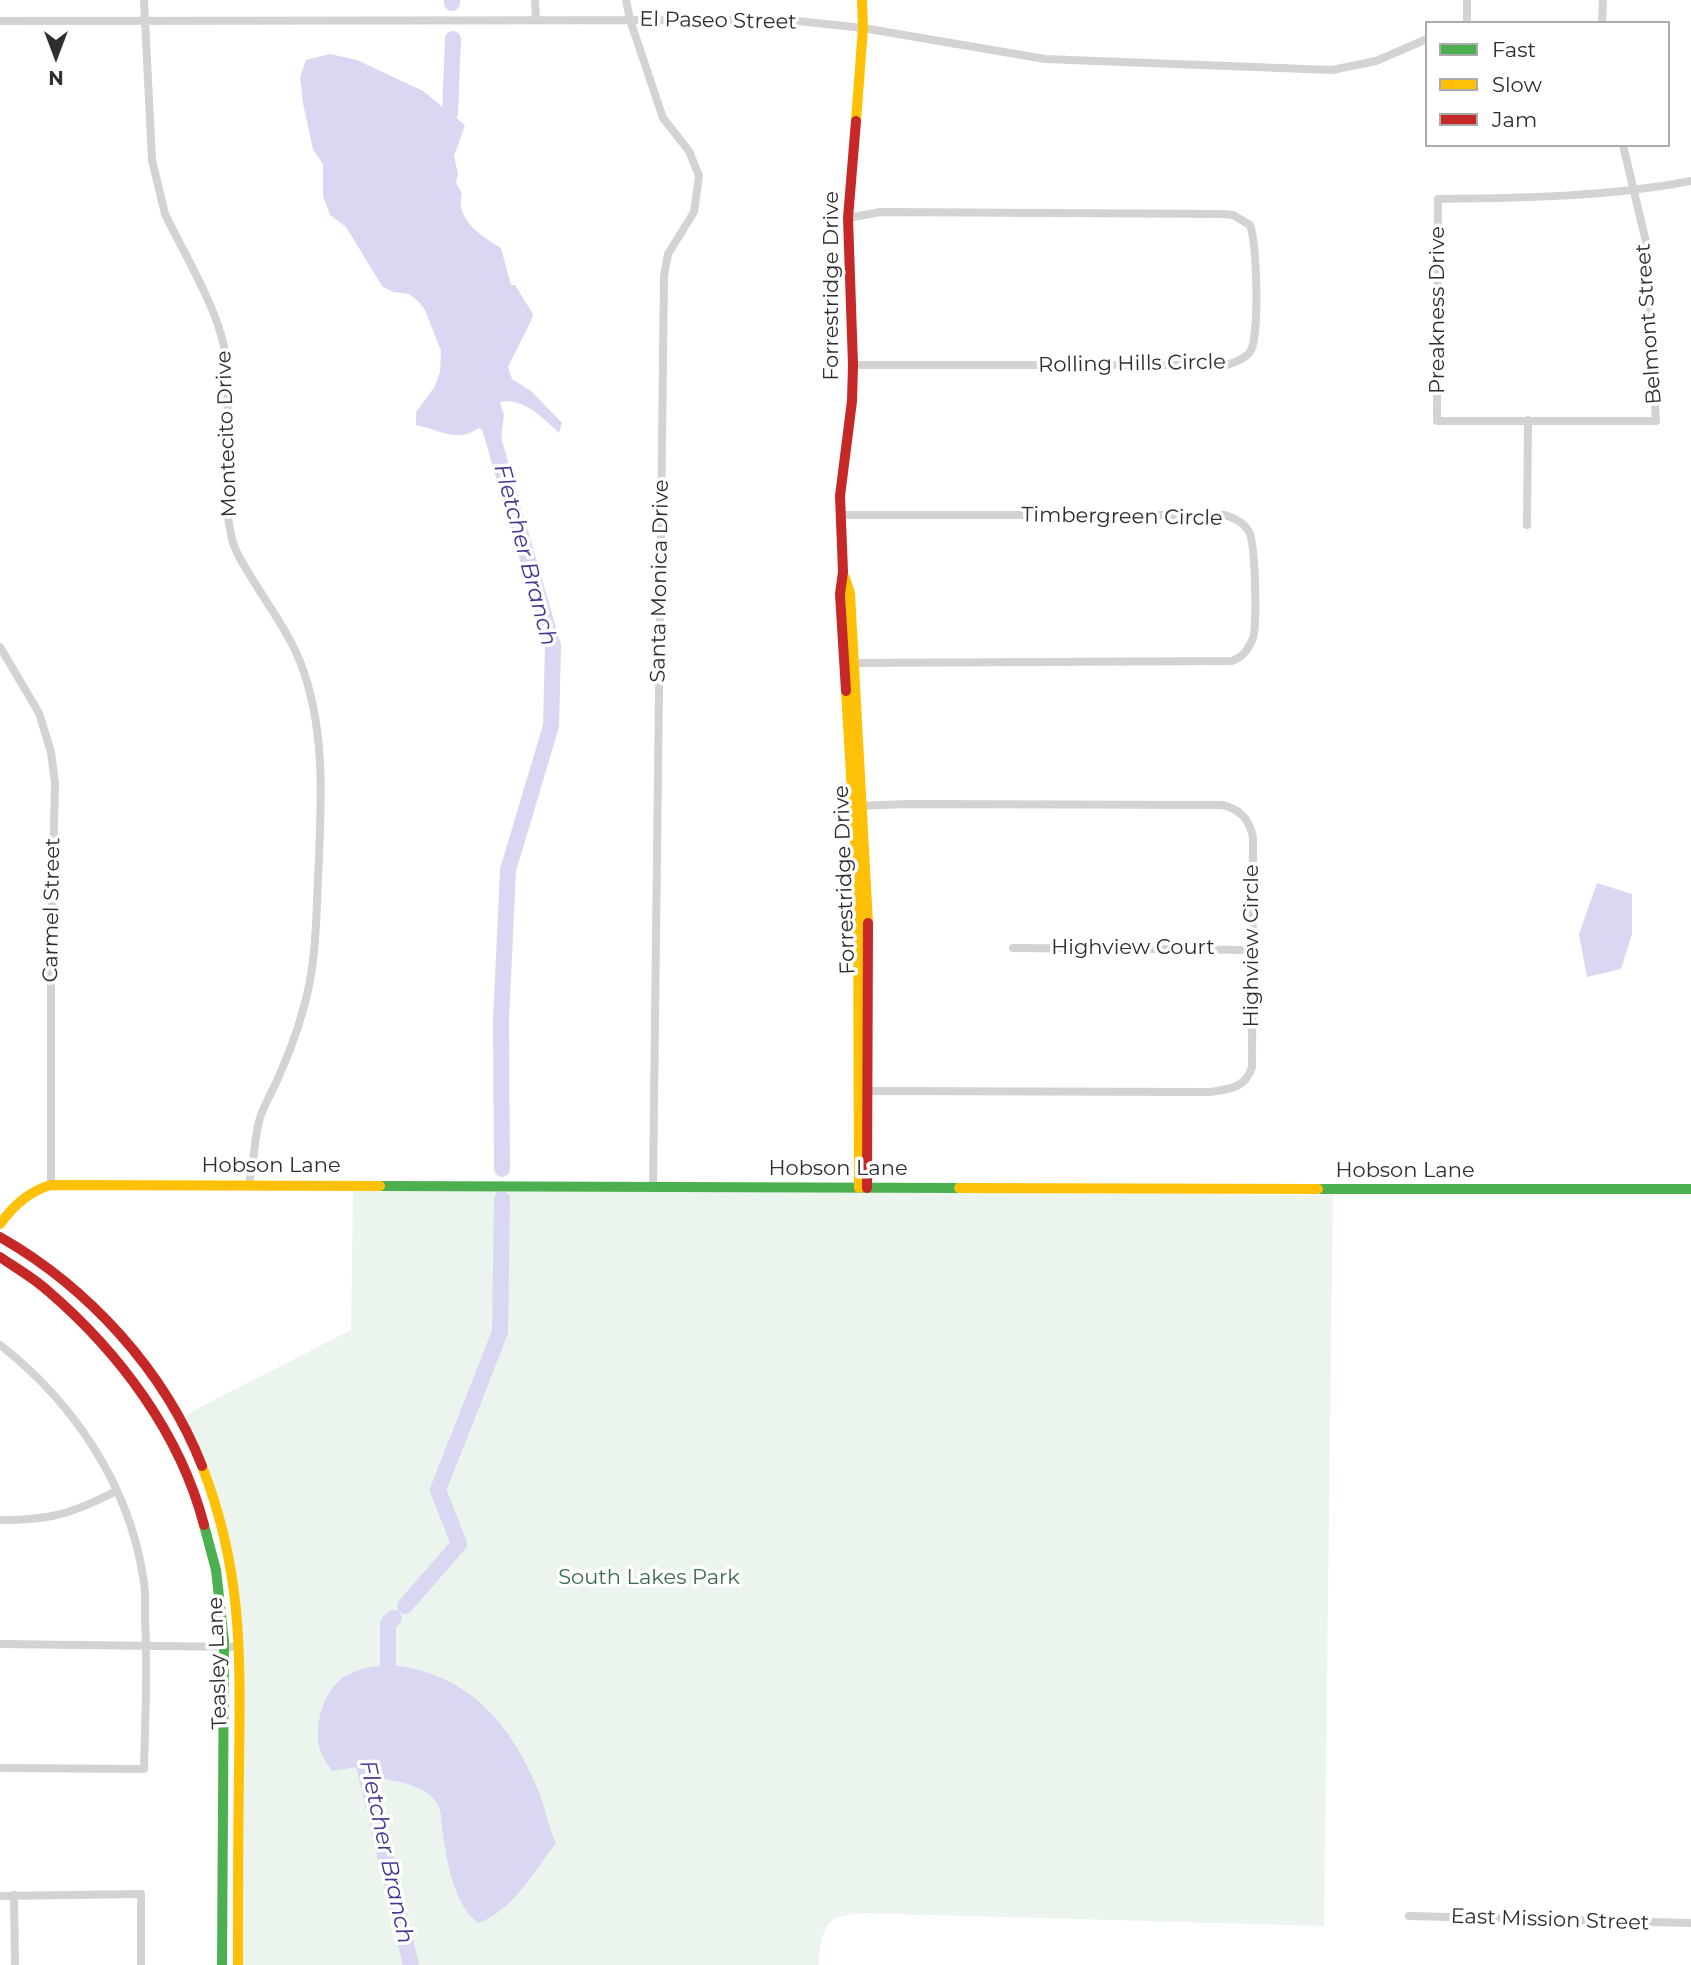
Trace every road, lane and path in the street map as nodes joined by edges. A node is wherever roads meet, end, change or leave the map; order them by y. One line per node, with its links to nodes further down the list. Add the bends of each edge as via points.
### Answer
1 (144, 0): 10 (street, Montecito Drive)
2 (535, 0): 7 (street)
3 (626, 0): 8 (street, Santa Monica Drive)
4 (862, 0): 13 (street, Forrestridge Drive)
5 (1467, 0): 11 (street)
6 (1602, 0): 12 (street)
7 (536, 20): 8 (street, El Paseo Street); 10 (street, El Paseo Street)
8 (630, 20): 13 (street, El Paseo Street, via 788,20); 31 (street, Santa Monica Drive, via 663,118 689,151 699,176 694,212 668,254 664,276)
9 (0, 21): 10 (street, El Paseo Street)
10 (144, 21): 30 (street, Montecito Drive, via 152,160 159,193 221,333 226,356 225,493 232,541 301,664 321,750 312,971 291,1048 260,1116)
11 (1467, 21)
12 (1602, 21)
13 (863, 28): 14 (street, El Paseo Street, via 1045,59 1332,70 1376,61); 18 (street, Forrestridge Drive)
14 (1425, 40)
15 (1623, 147): 17 (street, Belmont Street)
16 (1691, 181): 17 (street)
17 (1633, 190): 20 (street, Belmont Street, via 1646,242 1656,421); 20 (street, Preakness Drive, via 1565,197 1438,199 1437,421)
18 (848, 218): 19 (street, Forrestridge Drive); 19 (street, Rolling Hills Circle, via 880,212 1223,214 1250,225 1255,243 1252,350 1227,365)
19 (853, 365): 21 (street, Forrestridge Drive)
20 (1528, 420): 22 (street)
21 (840, 515): 24 (street, Forrestridge Drive, via 849,593); 24 (street, Timbergreen Circle, via 1226,515 1249,530 1254,547 1254,634 1247,652 1232,661)
22 (1527, 525)
23 (0, 647): 29 (street, Carmel Street, via 38,713 55,783)
24 (849, 663): 25 (street, Forrestridge Drive)
25 (858, 806): 27 (street, Highview Circle, via 1230,807 1247,819 1253,837); 28 (street, Forrestridge Drive, via 868,930)
26 (1013, 948): 27 (street, Highview Court)
27 (1253, 950): 28 (street, Highview Circle, via 1252,1067 1237,1088 1209,1092)
28 (863, 1091): 32 (street, Forrestridge Drive)
29 (51, 1185): 30 (street, Hobson Lane); 34 (street, Hobson Lane, via 30,1193)
30 (248, 1186): 31 (street, Hobson Lane)
31 (653, 1186): 32 (street, Hobson Lane)
32 (863, 1188): 33 (street, Hobson Lane)
33 (1691, 1189)
34 (0, 1224)
35 (0, 1237): 43 (street, Teasley Lane, via 54,1272 108,1323 143,1362 184,1426 210,1484 223,1531 235,1592)
36 (0, 1257): 42 (street, Teasley Lane, via 79,1316 112,1352 167,1434 211,1545)
37 (0, 1345): 38 (street, via 63,1404 90,1440)
38 (116, 1491): 39 (street, via 51,1518); 41 (street, via 144,1577)
39 (0, 1520)
40 (0, 1644): 41 (street)
41 (146, 1645): 42 (street); 44 (street, via 144,1769)
42 (224, 1645): 43 (street); 51 (street, Teasley Lane)
43 (239, 1647): 52 (street, Teasley Lane)
44 (0, 1768)
45 (14, 1895): 46 (street); 49 (street); 50 (street, via 141,1894)
46 (0, 1896)
47 (1409, 1916): 48 (street, East Mission Street)
48 (1691, 1923)
49 (15, 1965)
50 (141, 1965)
51 (222, 1965)
52 (238, 1965)

